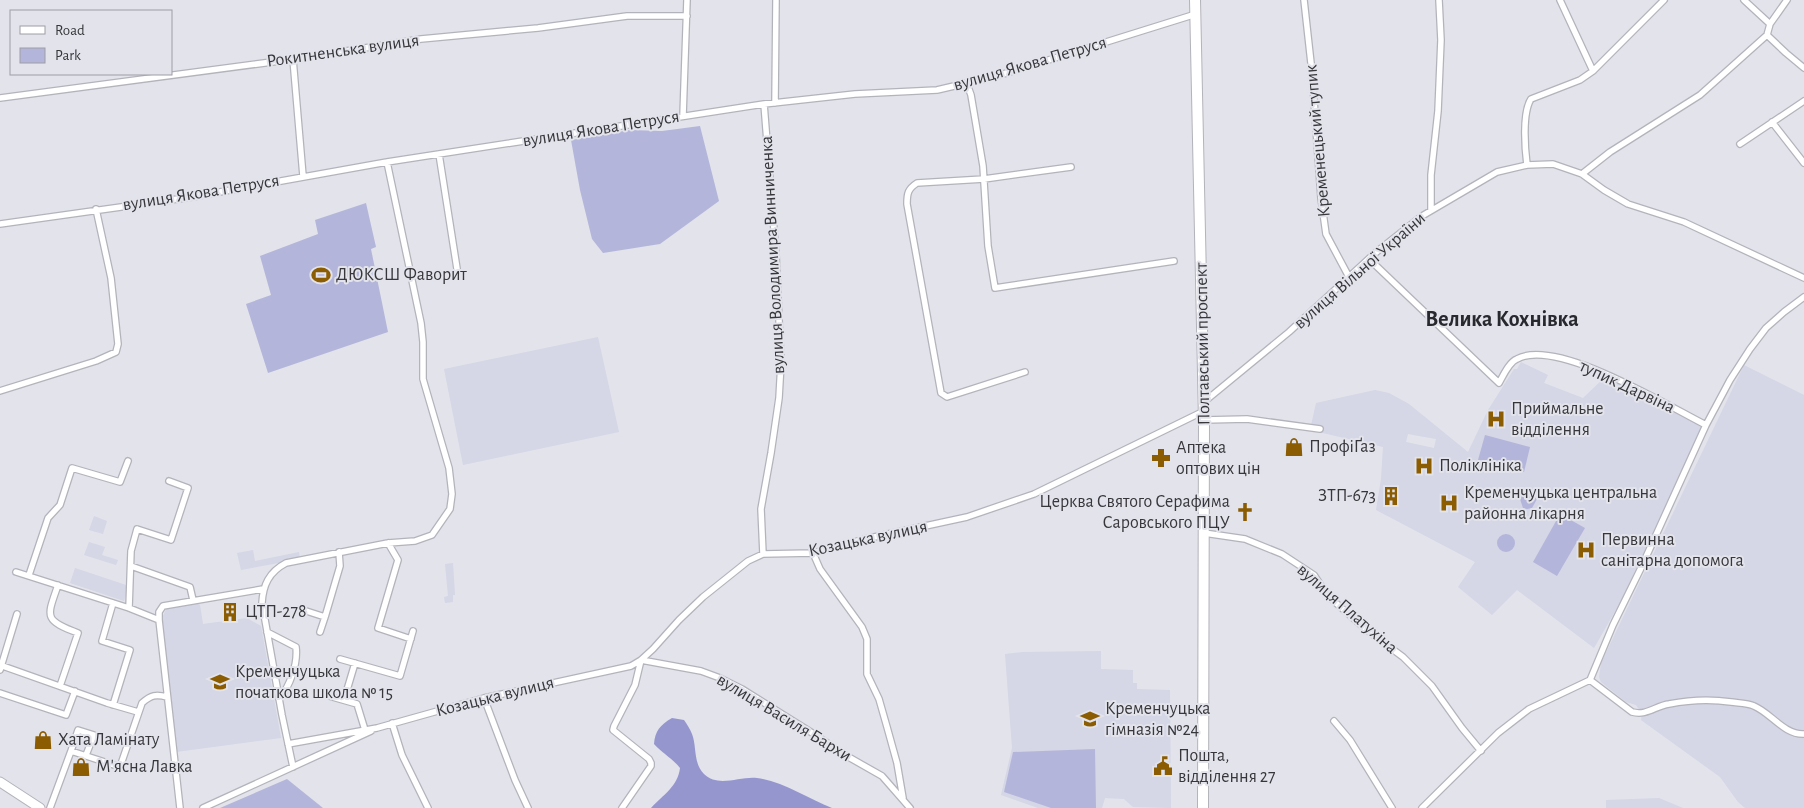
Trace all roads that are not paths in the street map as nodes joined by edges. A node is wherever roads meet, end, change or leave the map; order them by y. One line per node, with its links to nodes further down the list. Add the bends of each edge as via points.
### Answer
1 (687, 0): 11 (street)
2 (776, 0): 20 (street)
3 (1195, 0): 10 (highway, Полтавський проспект)
4 (1304, 0): 39 (street, Кременецький тупик, via 1326,234)
5 (1439, 0): 34 (street, via 1441,40)
6 (1560, 0): 16 (street)
7 (1664, 0): 16 (street)
8 (1744, 0): 12 (street)
9 (1787, 0): 12 (street)
10 (1196, 14): 17 (street, вулиця Якова Петруся); 44 (highway, Полтавський проспект)
11 (687, 16): 14 (street, Рокитненська вулиця, via 627,16 420,40); 22 (street)
12 (1770, 24): 13 (street)
13 (1767, 35): 15 (street); 30 (street, via 1700,95 1610,152)
14 (293, 59): 18 (street, Рокитненська вулиця); 31 (street)
15 (1804, 68)
16 (1593, 71): 28 (street, via 1580,80 1531,100 1527,105)
17 (967, 84): 20 (street, вулиця Якова Петруся, via 937,90 855,94); 32 (street)
18 (0, 98)
19 (1804, 100): 23 (street)
20 (774, 103): 21 (street, вулиця Якова Петруся)
21 (764, 104): 22 (street, вулиця Якова Петруся); 53 (street, вулиця Володимира Винниченка, via 776,255 780,363 779,398 761,509)
22 (683, 116): 25 (street, вулиця Якова Петруся)
23 (1772, 122): 24 (street); 27 (street)
24 (1740, 144)
25 (439, 154): 26 (street, вулиця Якова Петруся); 38 (street)
26 (387, 162): 31 (street, вулиця Якова Петруся); 50 (street, via 421,323 423,379 449,468 452,494 450,509 432,535 415,541)
27 (1804, 163)
28 (1527, 165): 30 (street, вулиця Вільної України, via 1553,164); 34 (street, вулиця Вільної України, via 1497,172)
29 (1071, 167): 32 (street)
30 (1582, 174): 40 (street, вулиця Вільної України, via 1628,204 1684,222)
31 (303, 176): 33 (street, вулиця Якова Петруся, via 192,197)
32 (984, 179): 37 (street, via 988,246 995,288); 42 (street, via 918,183 907,194 939,385 941,393 947,397)
33 (96, 209): 35 (street, вулиця Якова Петруся); 43 (street, via 111,278 118,344 116,352)
34 (1431, 210): 36 (street, вулиця Вільної України)
35 (0, 224)
36 (1369, 259): 39 (street, вулиця Вільної України); 45 (street, тупик Дарвіна, via 1499,383 1515,359 1547,354 1619,379)
37 (1174, 261)
38 (458, 274)
39 (1349, 277): 44 (street, вулиця Вільної України)
40 (1804, 278)
41 (1804, 297): 45 (street, via 1766,328 1730,380)
42 (1026, 372)
43 (0, 391)
44 (1204, 411): 46 (street); 49 (highway, Полтавський проспект); 52 (street, Козацька вулиця, via 1026,497 968,517)
45 (1706, 425): 74 (street)
46 (1320, 429)
47 (128, 461): 56 (street, via 120,482 72,468 60,505 48,518)
48 (169, 481): 54 (street, via 188,488 171,540 137,530)
49 (1204, 533): 92 (street, вулиця Платухіна, via 1264,546 1314,575 1328,596 1432,686); 105 (highway, Полтавський проспект)
50 (388, 543): 51 (street); 69 (street, via 398,560 378,628)
51 (339, 552): 58 (street, via 286,563 276,568); 64 (street, via 340,566)
52 (813, 553): 53 (street, Козацька вулиця); 96 (street, via 820,569 862,627 867,640 867,674 879,699)
53 (763, 554): 71 (street, Козацька вулиця, via 748,561 703,597)
54 (130, 566): 59 (street, via 190,587); 61 (street)
55 (16, 572): 56 (street)
56 (29, 575): 57 (street)
57 (58, 584): 60 (street); 75 (street, via 50,617 57,626 78,633)
58 (263, 589): 59 (street); 66 (street)
59 (192, 600): 65 (street, via 163,606)
60 (113, 603): 61 (street); 83 (street, via 102,641 130,650)
61 (129, 608): 65 (street)
62 (300, 609): 64 (street)
63 (17, 614): 73 (street)
64 (325, 617): 67 (street)
65 (158, 620): 79 (street)
66 (267, 632): 81 (street); 81 (street, via 296,647 291,675)
67 (320, 632)
68 (414, 632): 69 (street)
69 (411, 639): 72 (street, via 400,676)
70 (340, 658): 72 (street)
71 (641, 660): 80 (street, Козацька вулиця, via 631,666); 96 (street, вулиця Василя Бархи, via 701,671 742,689 882,776); 103 (street, via 635,685 613,730 649,759 651,766)
72 (355, 663): 82 (street)
73 (0, 667): 75 (street)
74 (1590, 680): 89 (street, via 1632,712 1640,714 1668,704 1692,701 1730,702 1753,706 1787,729); 92 (street, via 1529,709)
75 (60, 686): 76 (street)
76 (75, 691): 77 (street, via 66,715); 83 (street)
77 (0, 693)
78 (322, 694): 82 (street)
79 (167, 697): 84 (street, via 156,694 148,697); 99 (street)
80 (484, 698): 86 (street, Козацька вулиця); 102 (street)
81 (279, 699): 90 (street)
82 (344, 700): 88 (street, via 357,704)
83 (113, 705): 84 (street)
84 (138, 712): 93 (street, via 120,767)
85 (1334, 721): 106 (street, via 1350,740)
86 (392, 723): 87 (street, Козацька вулиця); 101 (street, via 402,755)
87 (377, 728): 88 (street, Козацька вулиця); 94 (street, Козацька вулиця)
88 (365, 730): 90 (street, Козацька вулиця)
89 (1804, 734)
90 (288, 744): 94 (street)
91 (71, 750): 93 (street); 93 (street, via 78,730 86,732 94,735); 98 (street)
92 (1481, 751): 107 (street)
93 (86, 755)
94 (293, 767): 100 (street, Козацька вулиця)
95 (0, 782): 97 (street)
96 (903, 798): 104 (street, вулиця Василя Бархи)
97 (40, 808)
98 (50, 808)
99 (180, 808)
100 (203, 808)
101 (428, 808)
102 (528, 808)
103 (622, 808)
104 (910, 808)
105 (1203, 808)
106 (1392, 808)
107 (1422, 808)

